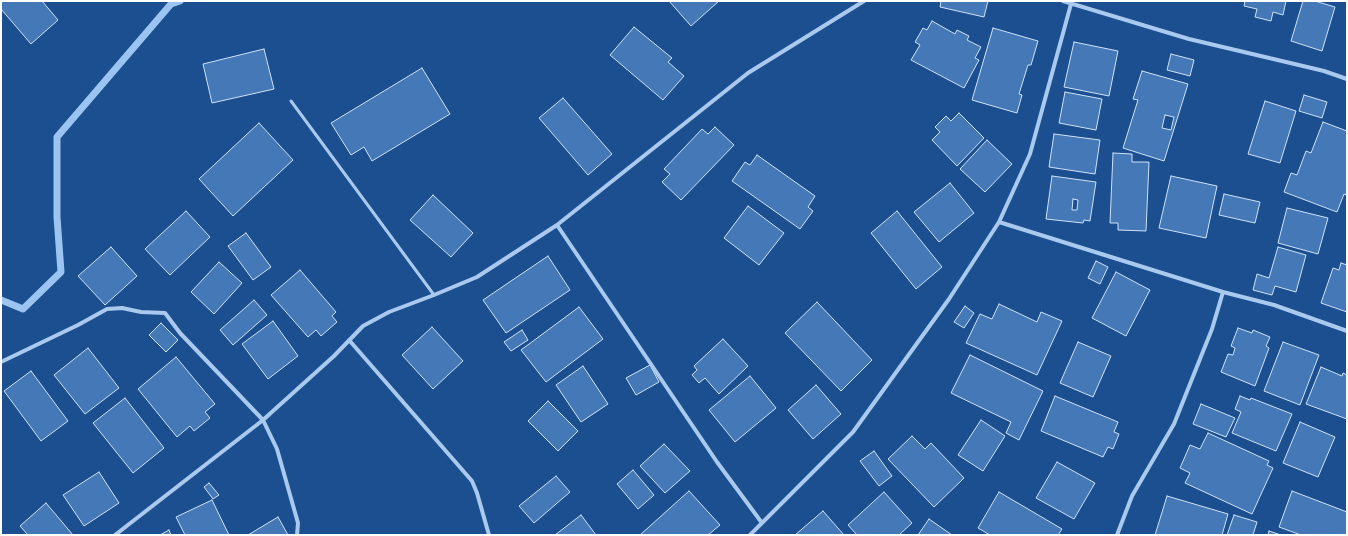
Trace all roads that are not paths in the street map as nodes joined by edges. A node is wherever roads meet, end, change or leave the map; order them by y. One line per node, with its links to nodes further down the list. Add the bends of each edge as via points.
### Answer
1 (864, 1): 7 (street, via 748,73)
2 (1063, 1): 3 (street)
3 (1072, 4): 4 (street, via 1189,39); 6 (street, via 1030,154)
4 (1347, 79)
5 (291, 101): 9 (lane)
6 (999, 222): 8 (street); 14 (street, via 949,298 853,432)
7 (557, 224): 9 (street, via 477,277); 14 (street, via 717,462)
8 (1223, 292): 10 (street, via 1274,305); 19 (street, via 1212,329 1174,424 1132,496)
9 (434, 295): 11 (street, via 389,312 363,326)
10 (1347, 331)
11 (348, 340): 13 (street); 17 (street, via 472,481)
12 (1, 362): 13 (street, via 107,309 122,308 165,313 180,333)
13 (263, 420): 15 (street); 16 (street, via 277,449 298,523)
14 (762, 523): 18 (street)
15 (115, 535)
16 (297, 535)
17 (489, 535)
18 (750, 535)
19 (1117, 535)

